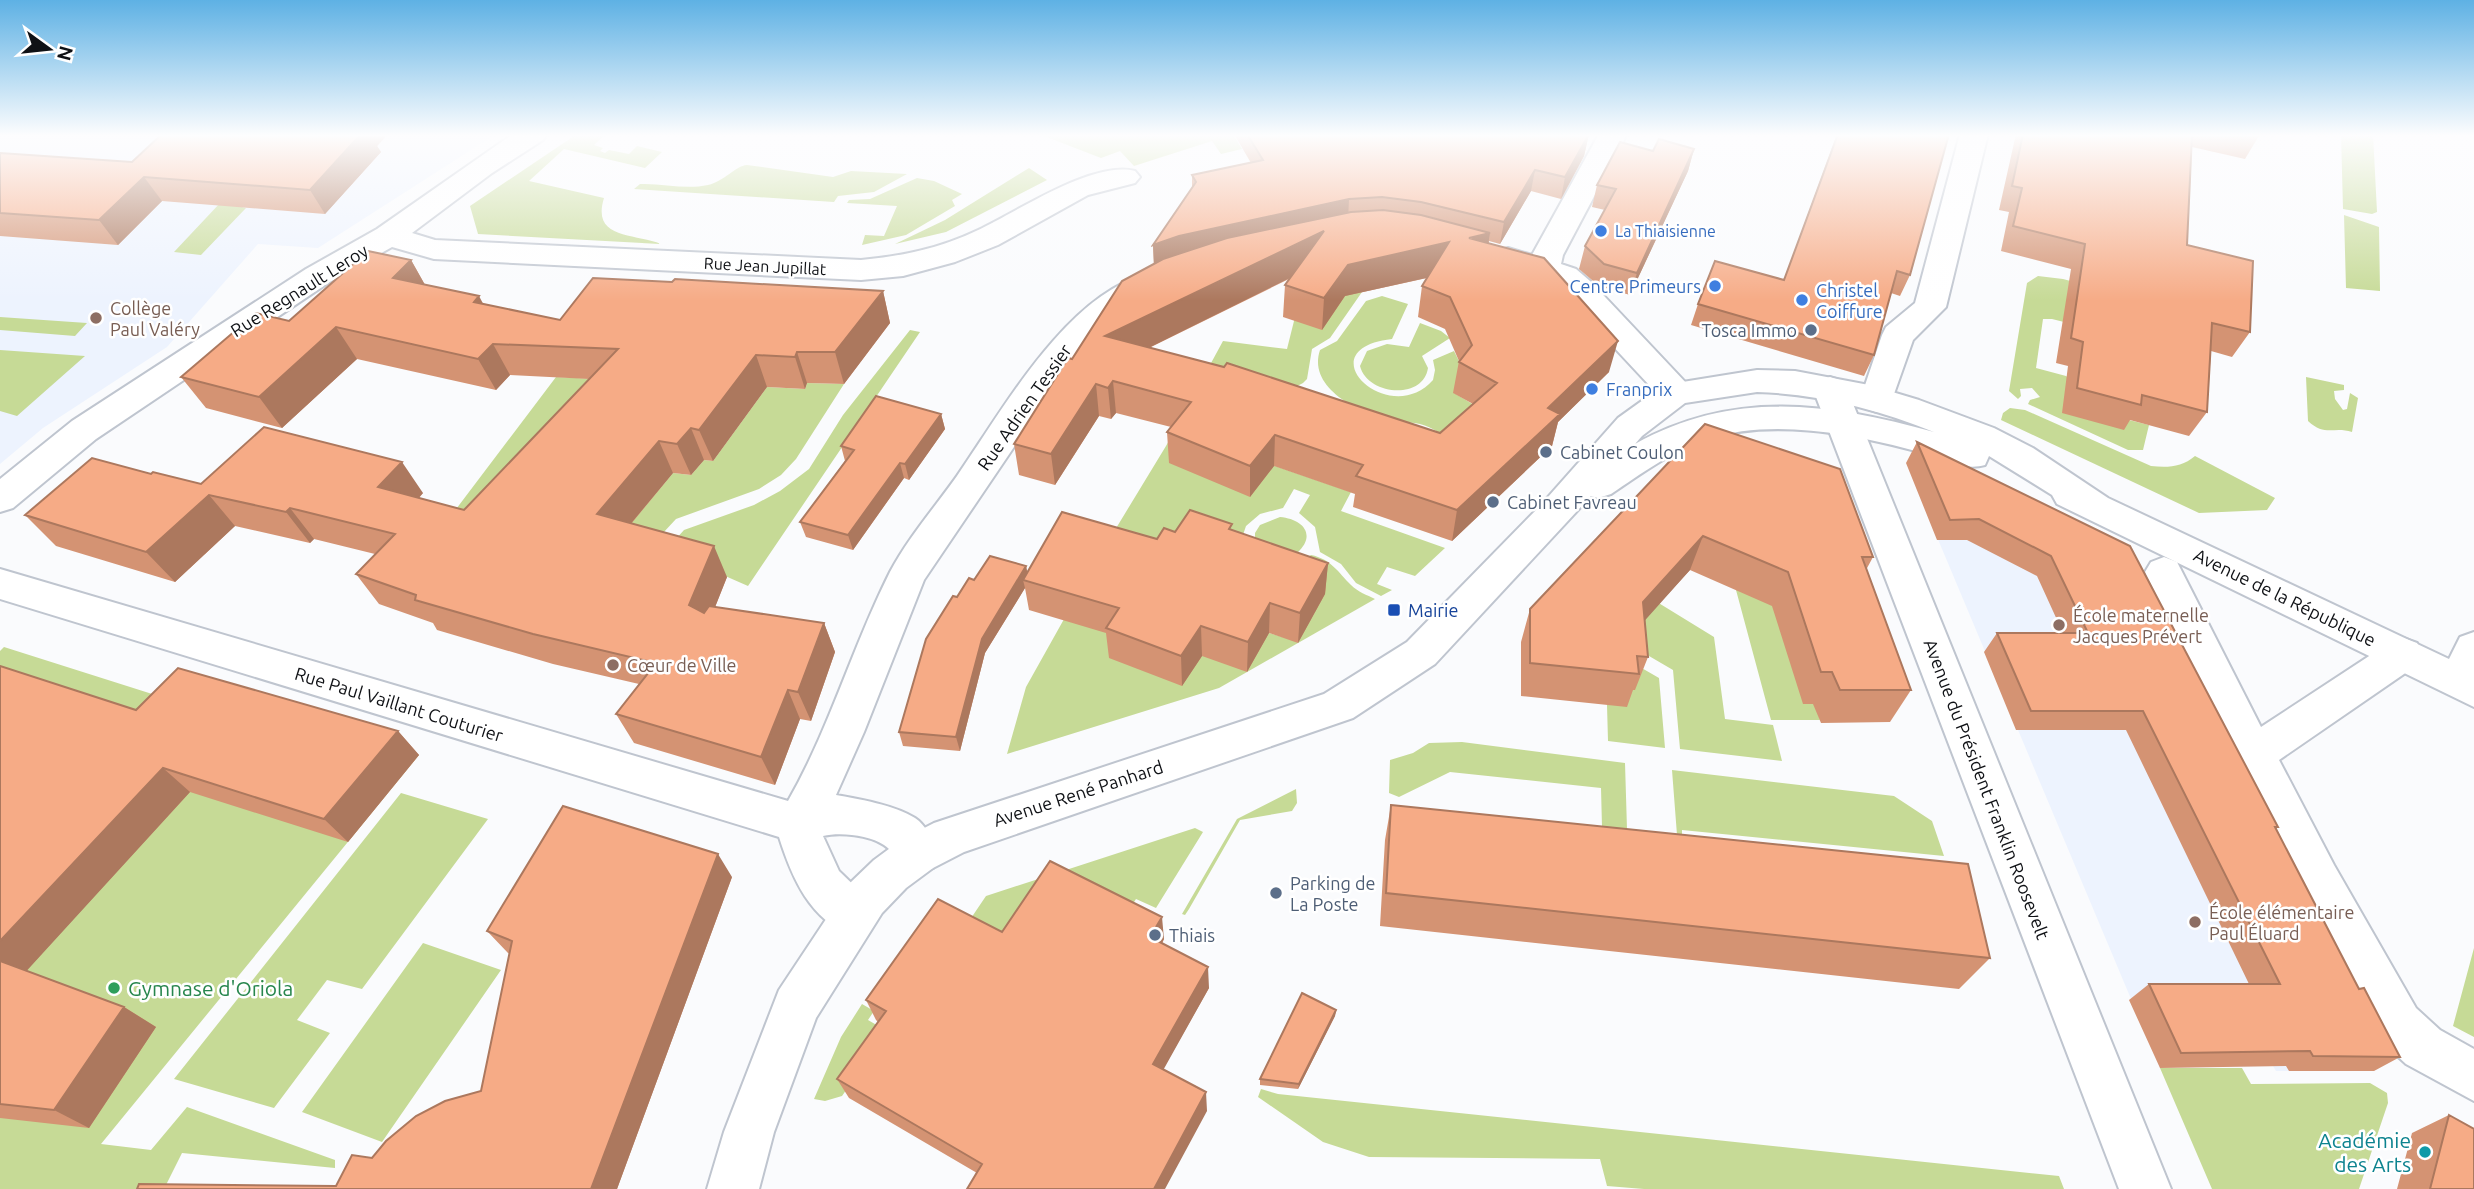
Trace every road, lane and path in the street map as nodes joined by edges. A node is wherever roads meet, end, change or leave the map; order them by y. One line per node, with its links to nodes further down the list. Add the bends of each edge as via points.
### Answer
1 (451, 189): 5 (street, Rue Regnault Leroy)
2 (1078, 189): 5 (street, Rue Jean Jupillat, via 987,238 944,255 903,266 861,270 434,249)
3 (1583, 189): 7 (street)
4 (1959, 189): 10 (street, via 1930,307 1898,335)
5 (388, 236): 12 (street, Rue Regnault Leroy, via 317,276 84,430)
6 (1478, 250): 7 (street)
7 (1545, 268): 9 (street, via 1579,288)
8 (1181, 270): 20 (street, Rue Adrien Tessier, via 1112,304 1062,350 908,574 857,704)
9 (1676, 393): 11 (street, Avenue René Panhard, via 1755,381 1795,383); 14 (street, Avenue René Panhard, via 1630,427)
10 (1877, 400): 11 (street, Avenue de la République); 13 (street, Avenue de la République, via 1982,437)
11 (1837, 407): 13 (street, Avenue de la République); 14 (street, Avenue René Panhard, via 1808,418 1738,420 1697,429 1652,448); 25 (street, Avenue du Président Franklin Roosevelt)
12 (0, 499)
13 (2094, 505): 17 (street, Avenue de la République)
14 (1553, 516): 21 (street, Avenue René Panhard, via 1421,653 1338,706 993,821)
15 (2164, 572): 19 (street)
16 (0, 584): 20 (street, Rue Paul Vaillant Couturier)
17 (2403, 654): 18 (street, Avenue de la République); 19 (street)
18 (2469, 673)
19 (2254, 754): 23 (street, via 2399,1026 2423,1047)
20 (798, 823): 21 (street, Rue Paul Vaillant Couturier, via 836,814 871,821 900,832); 22 (street, via 817,880)
21 (917, 854): 22 (street, Avenue René Panhard, via 890,874)
22 (853, 915): 24 (street, Avenue René Panhard, via 796,1006)
23 (2474, 1076)
24 (733, 1189)
25 (2144, 1189)

